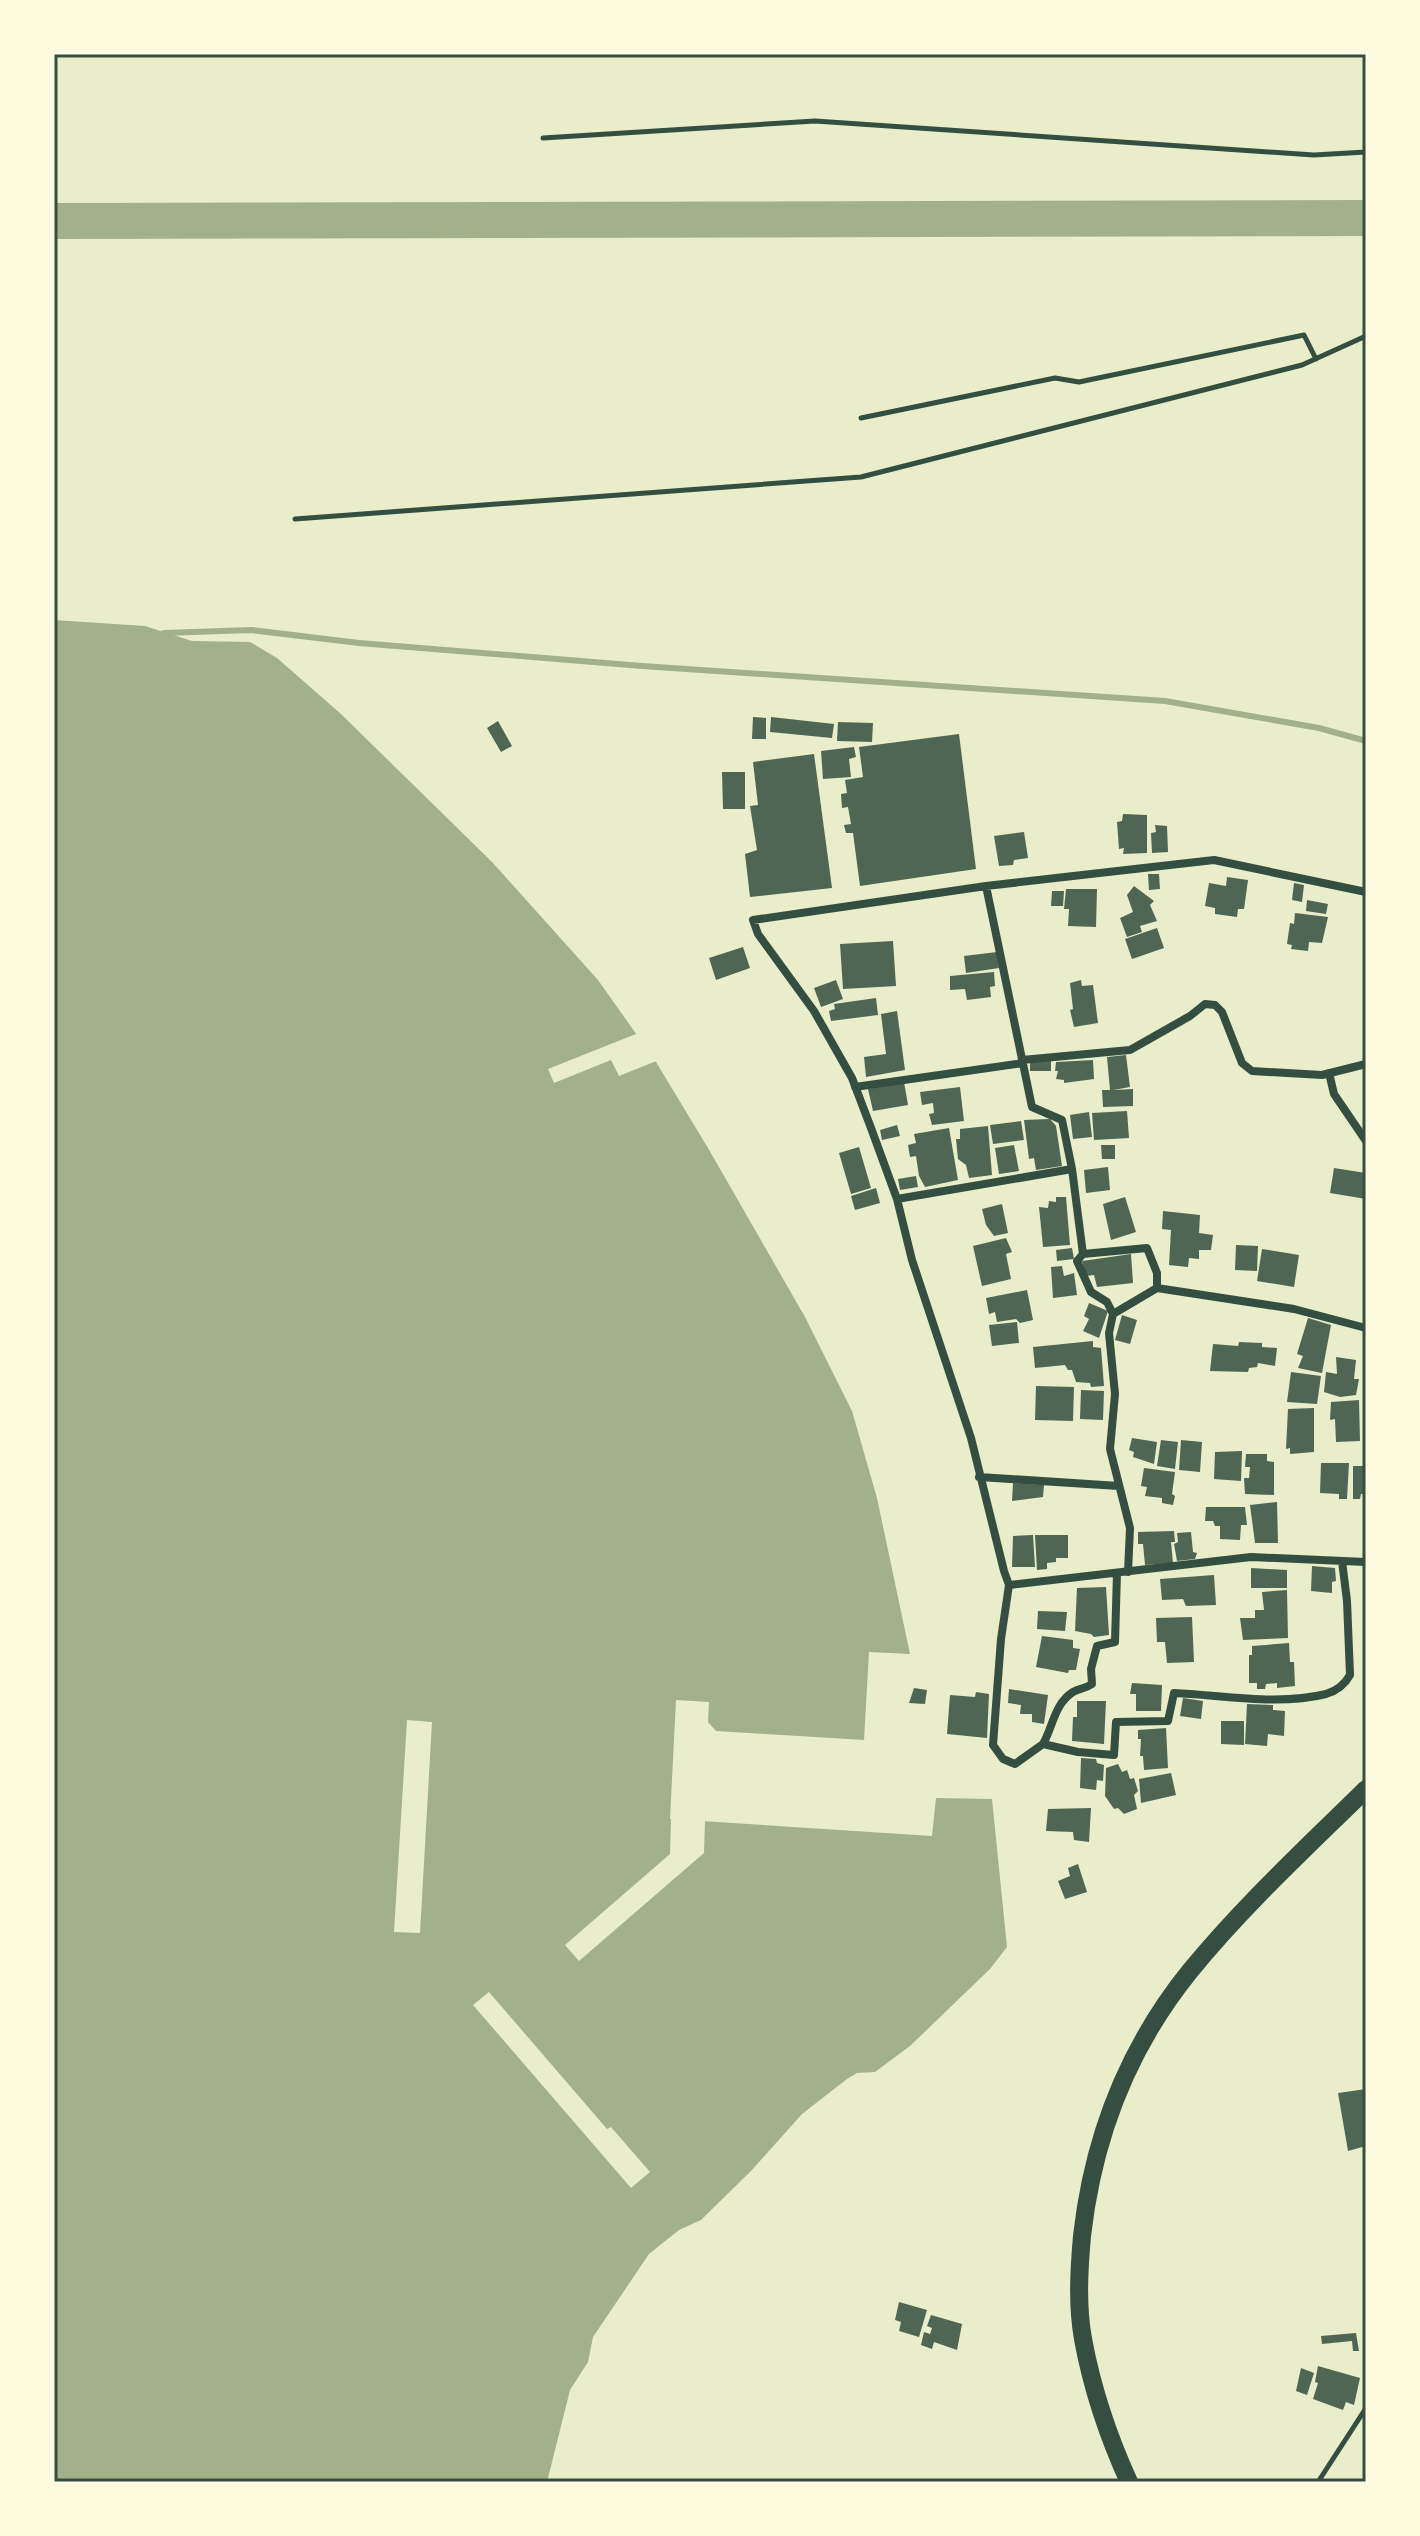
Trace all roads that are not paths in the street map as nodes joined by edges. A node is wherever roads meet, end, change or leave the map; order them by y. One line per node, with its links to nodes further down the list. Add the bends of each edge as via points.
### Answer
1 (543, 138): 2 (lane, via 815,121 1314,155)
2 (1366, 152)
3 (1366, 336): 4 (lane)
4 (1316, 359): 5 (lane, via 1304,335 1079,382 1055,378); 6 (lane, via 861,477)
5 (861, 418)
6 (295, 519)
7 (986, 886): 8 (street, via 1214,860); 9 (street); 12 (street, via 753,920 814,1011)
8 (1366, 892)
9 (1023, 1061): 11 (street, via 1130,1050 1205,1004 1222,1012 1242,1063 1252,1071); 12 (street); 14 (street, via 1032,1107 1062,1120)
10 (1366, 1064): 11 (street)
11 (1329, 1073): 13 (street, via 1334,1094)
12 (855, 1087): 15 (street)
13 (1366, 1141)
14 (1072, 1169): 15 (street); 16 (street)
15 (897, 1199): 20 (street)
16 (1083, 1254): 17 (street, via 1147,1248); 18 (street, via 1077,1261 1091,1292 1107,1302)
17 (1157, 1288): 18 (street); 19 (street, via 1294,1309)
18 (1113, 1314): 21 (street, via 1110,1449)
19 (1366, 1328)
20 (979, 1477): 21 (street); 26 (street)
21 (1119, 1486): 24 (street, via 1130,1528)
22 (1342, 1561): 23 (street); 24 (street, via 1251,1557); 27 (street, via 1350,1675 1345,1684 1328,1694 1281,1699 1174,1693 1168,1721 1116,1722 1114,1755)
23 (1366, 1562)
24 (1128, 1572): 25 (street)
25 (1117, 1573): 26 (street); 27 (street, via 1115,1642 1097,1646 1092,1684 1065,1699)
26 (1009, 1585): 27 (street, via 993,1745 1003,1759 1015,1764)
27 (1043, 1744)
28 (1366, 1789): 30 (highway, via 1239,1915 1189,1973 1123,2077 1102,2134 1088,2186 1078,2271 1083,2336 1097,2397)
29 (1366, 2408): 31 (lane)
30 (1129, 2482)
31 (1318, 2482)

